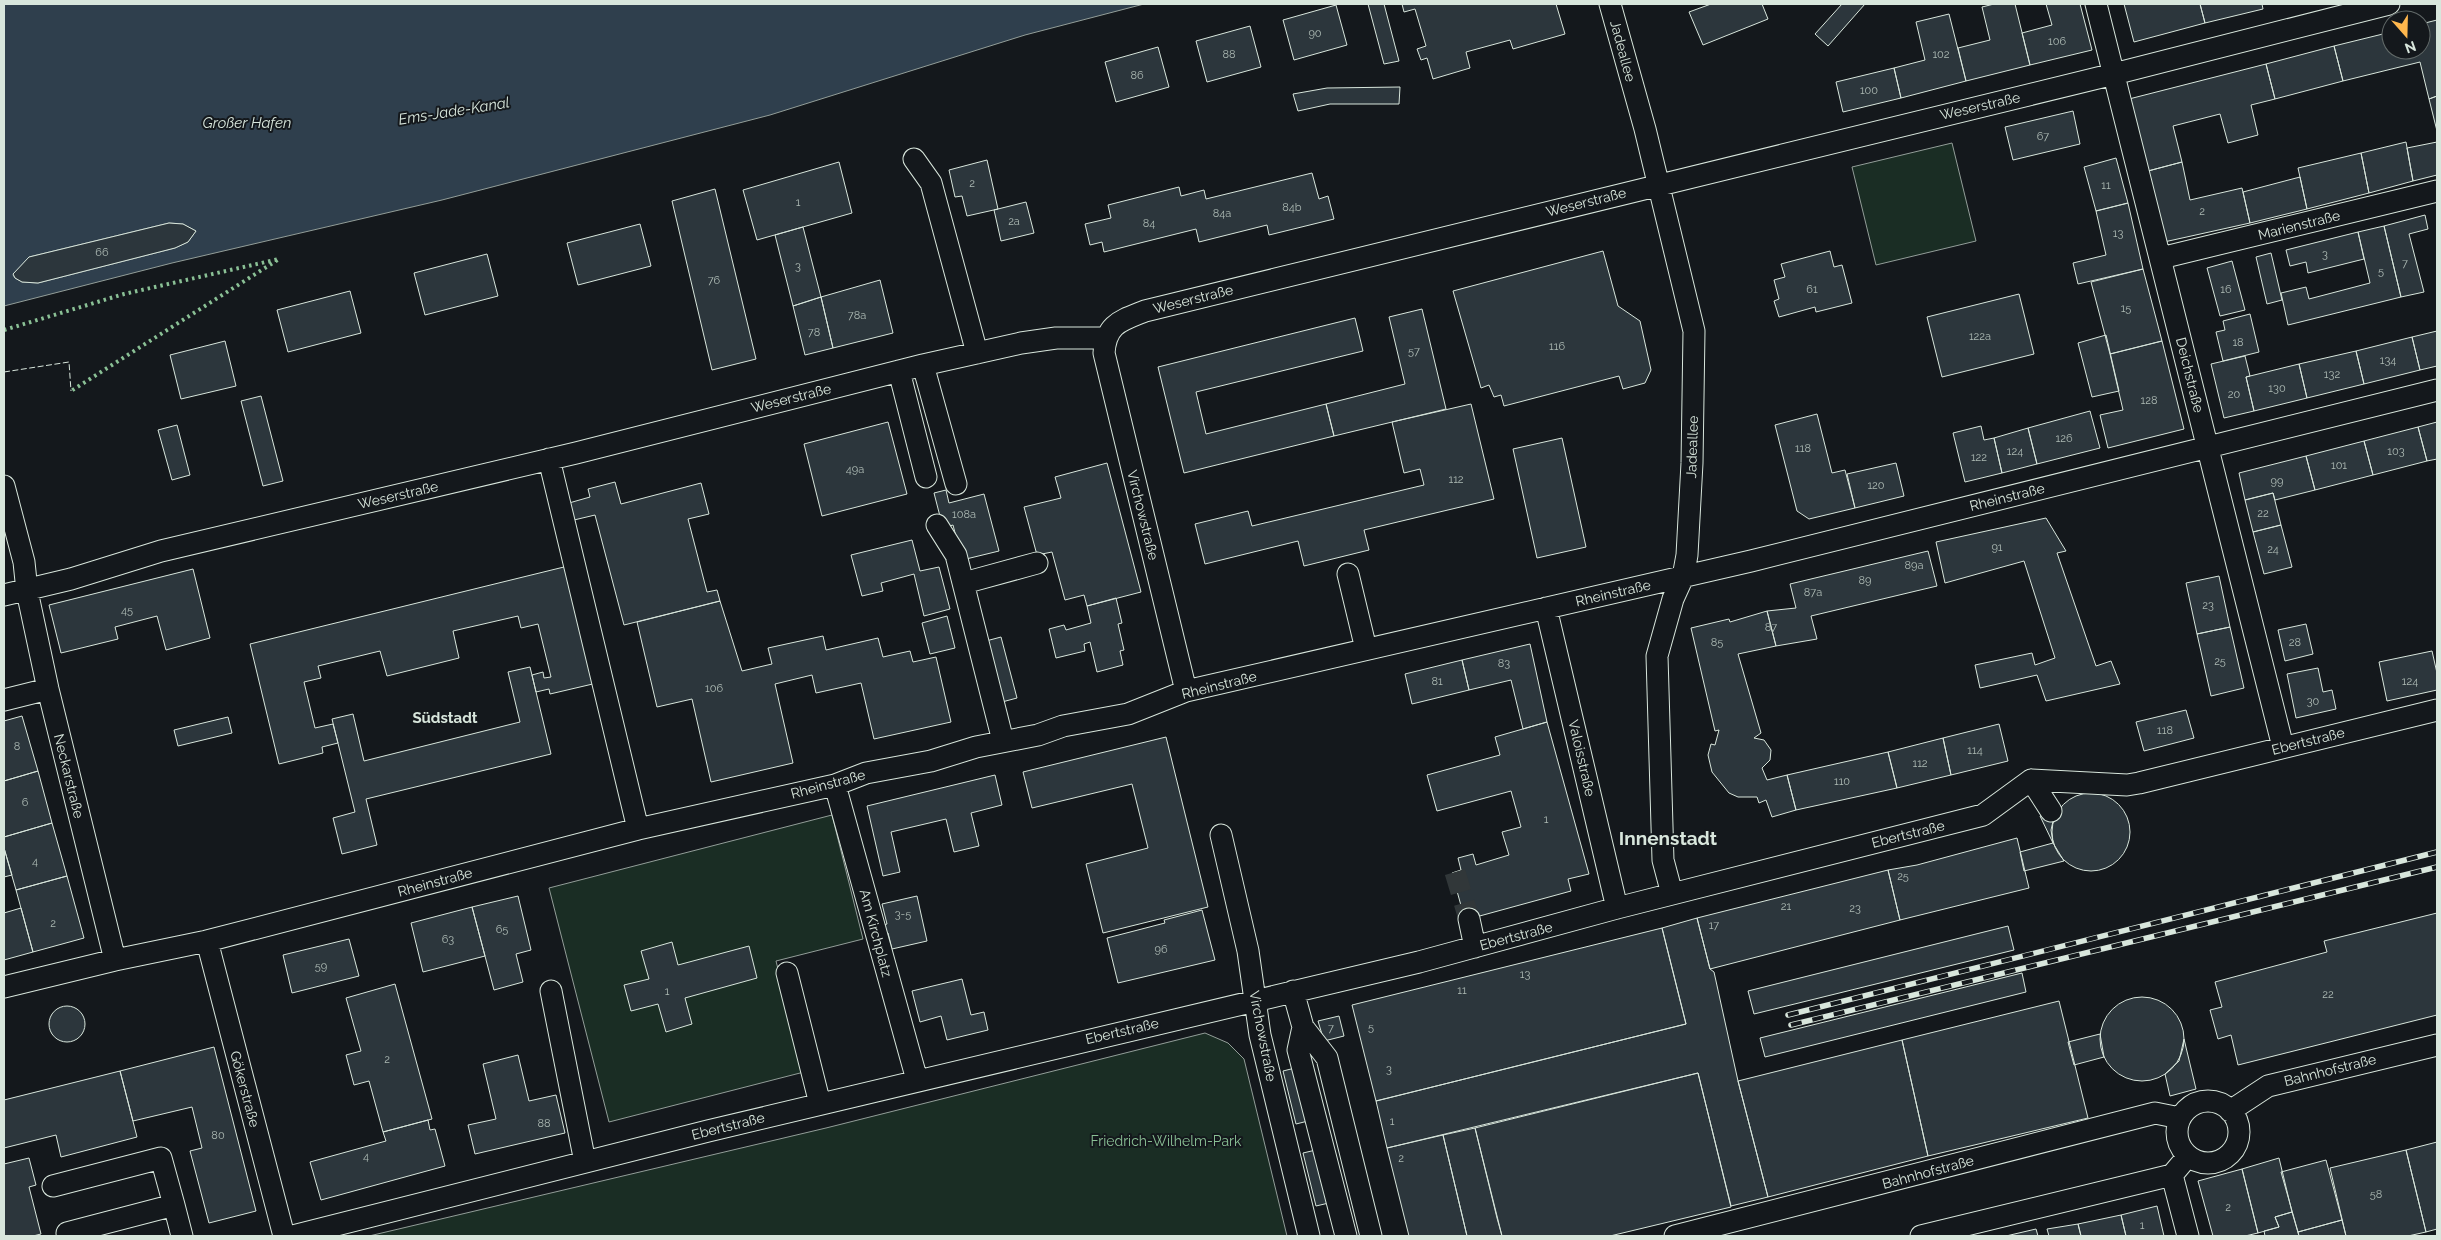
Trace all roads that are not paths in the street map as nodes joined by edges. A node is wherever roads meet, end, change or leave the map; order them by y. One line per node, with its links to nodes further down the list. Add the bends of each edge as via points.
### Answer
1 (1610, 4): 6 (street, Jadeallee)
2 (2096, 4): 4 (street, Deichstraße)
3 (2389, 4): 4 (street, Weserstraße)
4 (2114, 74): 6 (street, Weserstraße); 8 (street, Deichstraße)
5 (914, 159): 10 (street, via 931,183)
6 (1658, 184): 9 (street, Weserstraße, via 1145,311 1113,326); 22 (street, Jadeallee, via 1694,331 1690,517)
7 (2437, 191): 8 (street, Marienstraße)
8 (2161, 258): 14 (street, Deichstraße)
9 (1105, 338): 10 (street, Weserstraße, via 1056,338); 29 (street, Virchowstraße, via 1104,353)
10 (977, 352): 11 (street, Weserstraße)
11 (923, 365): 12 (street, Weserstraße); 17 (street)
12 (900, 371): 15 (street, Weserstraße); 16 (street)
13 (2437, 390): 14 (street, Rheinstraße)
14 (2209, 447): 22 (street, Rheinstraße); 33 (street, Deichstraße)
15 (549, 459): 24 (street, Weserstraße, via 161,551); 37 (street)
16 (926, 477)
17 (956, 484)
18 (4, 486): 24 (street, Neckarstraße, via 24,562)
19 (937, 524): 23 (street, via 956,555)
20 (1037, 564): 23 (street)
21 (1348, 574): 27 (street)
22 (1683, 577): 26 (street, Rheinstraße); 39 (street, Jadeallee, via 1673,599 1657,656 1663,860)
23 (964, 583): 32 (street)
24 (26, 591): 25 (street, Weserstraße); 28 (street, Neckarstraße)
25 (4, 595)
26 (1546, 608): 27 (street, Rheinstraße); 40 (street, Valoisstraße)
27 (1366, 649): 29 (street, Rheinstraße)
28 (48, 689): 30 (street); 44 (street, Neckarstraße)
29 (1186, 691): 32 (street, Rheinstraße, via 1128,714 1062,726 1038,736)
30 (4, 700)
31 (2437, 710): 33 (street, Ebertstraße)
32 (1003, 741): 35 (street, Rheinstraße, via 931,761 866,773)
33 (2283, 747): 34 (street, Ebertstraße, via 2127,785)
34 (2031, 780): 36 (street); 39 (street, Ebertstraße, via 1983,815)
35 (835, 785): 37 (street, Rheinstraße); 52 (street, Am Kirchplatz)
36 (2051, 811)
37 (638, 829): 42 (street, Rheinstraße)
38 (1221, 835): 49 (street, Virchowstraße, via 1248,951)
39 (1672, 894): 40 (street, Ebertstraße)
40 (1617, 908): 43 (street, Ebertstraße)
41 (1469, 919): 43 (street)
42 (207, 941): 44 (street, Rheinstraße); 63 (street, Gökerstraße)
43 (1475, 947): 48 (street, Ebertstraße)
44 (116, 960): 46 (street, Rheinstraße)
45 (787, 973): 53 (street)
46 (4, 987)
47 (551, 991): 57 (street)
48 (1293, 992): 49 (street, Ebertstraße); 50 (street)
49 (1255, 1000): 52 (street, Ebertstraße); 65 (street, Virchowstraße, via 1262,1044)
50 (1302, 1027): 66 (street, via 1298,1050); 67 (street, via 1327,1058)
51 (2437, 1046): 55 (street, Bahnhofstraße, via 2268,1086)
52 (915, 1073): 53 (street, Ebertstraße)
53 (820, 1104): 57 (street, Ebertstraße)
54 (2184, 1106): 55 (street, Bahnhofstraße, via 2212,1102); 56 (street, via 2177,1140); 68 (street, Bahnhofstraße)
55 (2230, 1110): 56 (street, via 2239,1133 2228,1156 2215,1162 2199,1162)
56 (2188, 1156): 58 (street)
57 (585, 1162): 64 (street, Ebertstraße)
58 (2172, 1175): 69 (street); 70 (street)
59 (53, 1186): 60 (street, via 161,1158)
60 (174, 1206): 61 (street); 62 (street)
61 (67, 1233)
62 (182, 1236)
63 (284, 1236)
64 (293, 1236)
65 (1309, 1236)
66 (1346, 1236)
67 (1371, 1236)
68 (1675, 1236)
69 (1921, 1236)
70 (2188, 1236)

